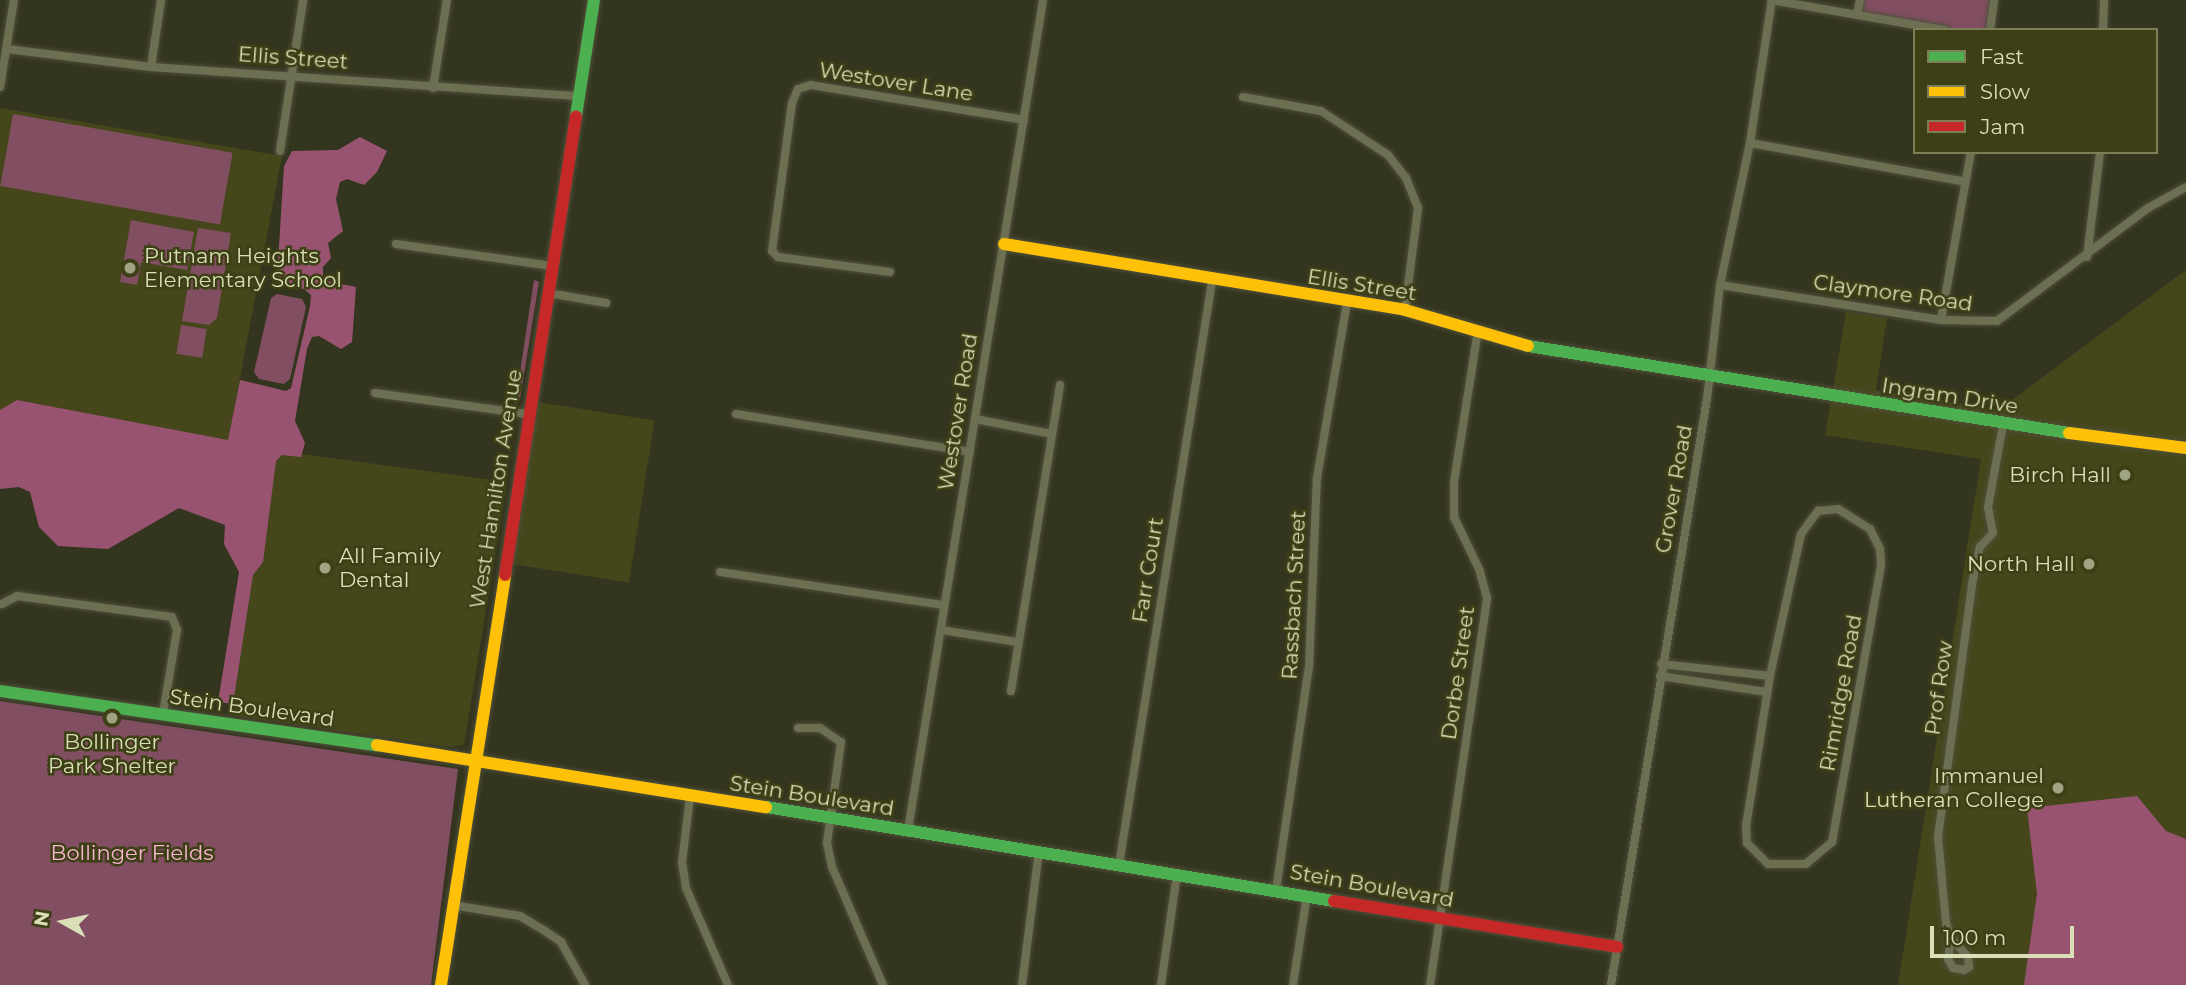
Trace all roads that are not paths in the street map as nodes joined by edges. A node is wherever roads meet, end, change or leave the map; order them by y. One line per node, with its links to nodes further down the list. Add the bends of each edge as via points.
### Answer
1 (15, 0): 15 (street)
2 (161, 0): 16 (street)
3 (303, 0): 17 (street)
4 (447, 0): 19 (street)
5 (594, 0): 20 (street, West Hamilton Avenue)
6 (1043, 0): 22 (street, Westover Road)
7 (1771, 0): 11 (street); 23 (street, Grover Road)
8 (1860, 0): 11 (street)
9 (1994, 0): 13 (street)
10 (2104, 0): 14 (street)
11 (1857, 14): 12 (street)
12 (1933, 28)
13 (1990, 28)
14 (2104, 28)
15 (6, 49): 16 (street, Ellis Street); 18 (street)
16 (151, 66): 17 (street, Ellis Street)
17 (291, 78): 19 (street, Ellis Street); 24 (street)
18 (0, 88)
19 (433, 88): 20 (street, Ellis Street)
20 (578, 96): 32 (street, West Hamilton Avenue)
21 (1243, 97): 39 (street, via 1321,111 1388,155 1406,178 1418,208)
22 (1024, 120): 30 (street, Westover Road); 33 (street, Westover Lane, via 811,85 798,89 792,103 772,250 778,257)
23 (1749, 143): 27 (street); 35 (street, Grover Road)
24 (280, 151)
25 (1971, 154): 27 (street)
26 (2100, 154): 31 (street)
27 (1966, 182): 40 (street)
28 (2186, 187): 31 (street, Claymore Road, via 2148,208)
29 (396, 244): 32 (street)
30 (1004, 244): 34 (street, Ellis Street); 47 (street, Westover Road)
31 (2087, 257): 40 (street, Claymore Road, via 1997,321)
32 (552, 265): 36 (street, West Hamilton Avenue)
33 (890, 272)
34 (1212, 281): 37 (street, Ellis Street); 70 (street, Farr Court)
35 (1720, 285): 40 (street, Claymore Road); 42 (street, Grover Road)
36 (548, 293): 38 (street); 45 (street, West Hamilton Avenue)
37 (1347, 302): 39 (street, Ellis Street); 72 (street, Rassbach Street, via 1317,478 1309,667)
38 (606, 303)
39 (1405, 310): 41 (street, Ellis Street)
40 (1941, 320)
41 (1478, 331): 42 (street, Ellis Street, via 1517,344); 75 (street, Dorbe Street, via 1454,482 1454,517 1480,571 1487,598)
42 (1710, 374): 48 (street, Ingram Drive); 57 (street, Grover Road)
43 (1060, 385): 49 (street)
44 (374, 393): 45 (street)
45 (527, 414): 65 (street, West Hamilton Avenue)
46 (736, 414): 51 (street)
47 (975, 419): 49 (street); 51 (street, Westover Road)
48 (2003, 425): 50 (street, Ingram Drive); 76 (street, Prof Row, via 1988,507 1993,533 1980,547 1972,584 1938,837)
49 (1052, 434): 56 (street)
50 (2186, 448)
51 (970, 452): 54 (street, Westover Road)
52 (720, 572): 54 (street)
53 (2, 604): 63 (street, via 17,596 172,617 177,630)
54 (944, 606): 55 (street, Westover Road)
55 (941, 630): 56 (street); 68 (street, Westover Road)
56 (1017, 642): 61 (street)
57 (1661, 664): 58 (street, Grover Road); 59 (street)
58 (1660, 676): 62 (street); 77 (street, Grover Road)
59 (1770, 676): 62 (street, Rimridge Road); 62 (street, Rimridge Road, via 1801,534 1818,511 1838,509 1870,529 1880,549 1881,565 1832,842 1806,864 1768,864 1747,843)
60 (0, 691): 63 (street, Stein Boulevard)
61 (1011, 691)
62 (1767, 692)
63 (163, 714): 65 (street, Stein Boulevard)
64 (798, 728): 67 (street, via 821,728 841,742)
65 (473, 759): 66 (street, Stein Boulevard); 74 (street, West Hamilton Avenue)
66 (690, 797): 67 (street, Stein Boulevard); 80 (street, via 682,850 686,888)
67 (830, 820): 68 (street, Stein Boulevard); 81 (street, via 827,843 832,867)
68 (908, 830): 69 (street, Stein Boulevard)
69 (1040, 851): 70 (street, Stein Boulevard); 82 (street)
70 (1119, 865): 71 (street, Stein Boulevard)
71 (1177, 874): 72 (street, Stein Boulevard); 83 (street)
72 (1276, 890): 73 (street, Stein Boulevard)
73 (1307, 895): 75 (street, Stein Boulevard); 84 (street)
74 (452, 905): 78 (street, West Hamilton Avenue); 79 (street, via 520,916 542,929 561,942)
75 (1437, 917): 77 (street, Stein Boulevard); 85 (street, Dorbe Street)
76 (1951, 938)
77 (1617, 947): 86 (street, Grover Road)
78 (441, 985)
79 (585, 985)
80 (728, 985)
81 (883, 985)
82 (1022, 985)
83 (1161, 985)
84 (1293, 985)
85 (1430, 985)
86 (1611, 985)

